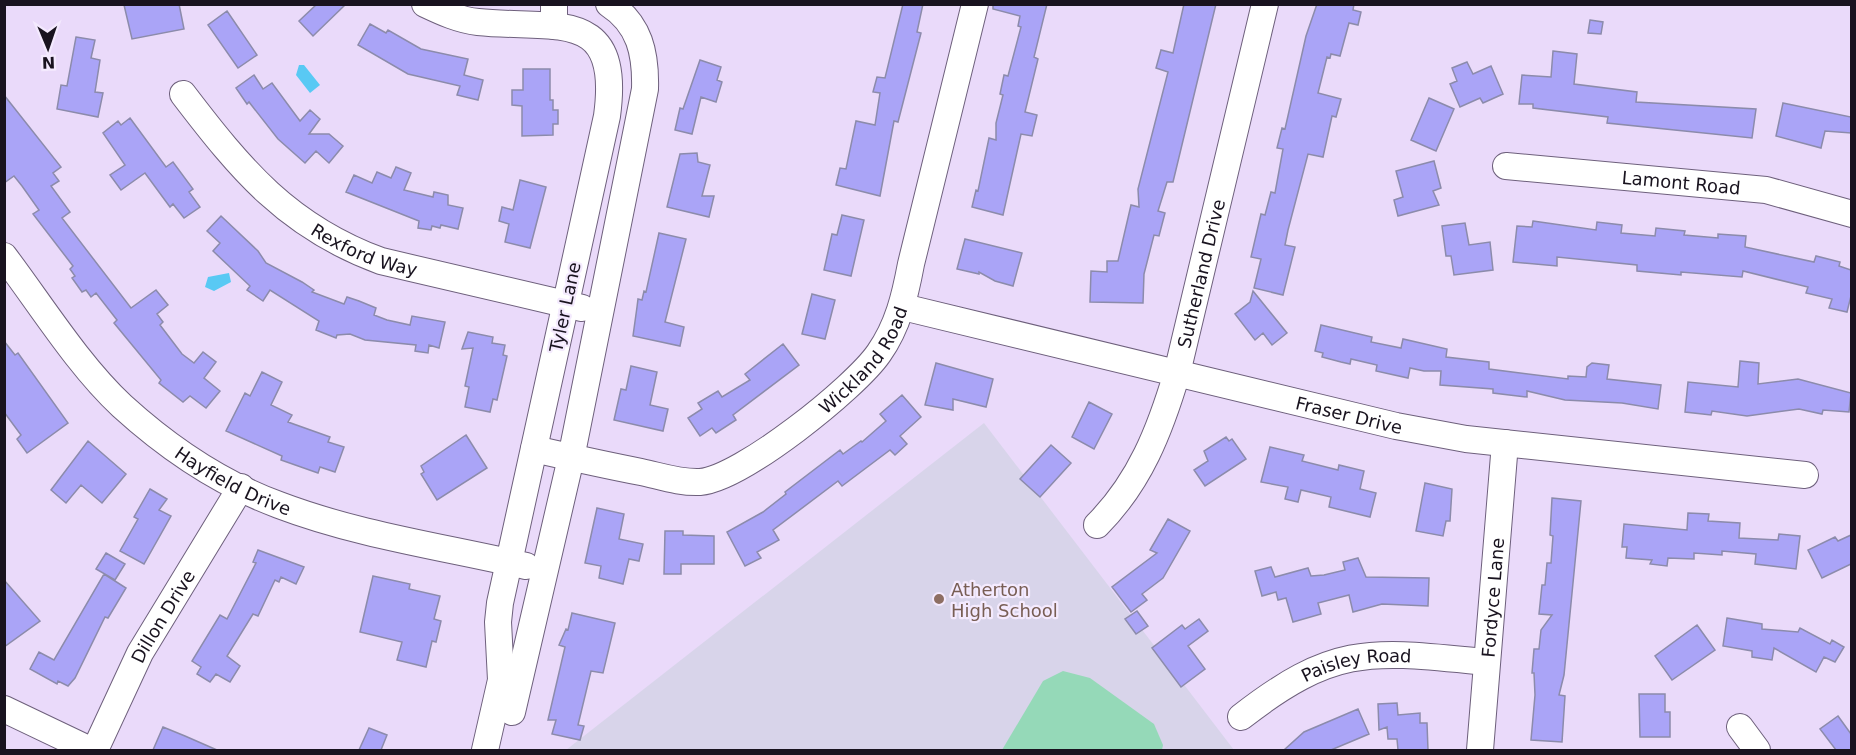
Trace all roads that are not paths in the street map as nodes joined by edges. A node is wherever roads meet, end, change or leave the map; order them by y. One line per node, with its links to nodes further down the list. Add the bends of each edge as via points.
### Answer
1 (425, 4): 5 (street, Tyler Lane, via 447,15 476,21)
2 (609, 4): 12 (street, Tyler Lane, via 632,24 646,68)
3 (975, 4): 11 (street, Wickland Road)
4 (1265, 4): 13 (street, Sutherland Drive)
5 (554, 15): 10 (street, Tyler Lane, via 603,49 610,95)
6 (183, 94): 10 (street, Rexford Way, via 259,187 303,221 352,251)
7 (1506, 166): 8 (street, Lamont Road, via 1766,190)
8 (1851, 214)
9 (4, 256): 18 (street, Hayfield Drive, via 121,405 194,462)
10 (566, 304): 12 (street, Rexford Way); 15 (street, Tyler Lane)
11 (903, 307): 13 (street, Fraser Drive); 16 (street, Wickland Road, via 881,351 852,383 725,476 698,482 680,480)
12 (600, 313): 16 (street, Tyler Lane)
13 (1177, 373): 14 (street, Fraser Drive, via 1396,426); 19 (street, Sutherland Drive, via 1146,459 1115,507)
14 (1505, 444): 17 (street, Fraser Drive); 22 (street, Fordyce Lane)
15 (534, 449): 16 (street, Wickland Road); 20 (street, Tyler Lane)
16 (571, 458): 21 (street, Tyler Lane)
17 (1805, 475)
18 (241, 487): 20 (street, Hayfield Drive, via 304,514); 27 (street, Dillon Drive, via 140,653)
19 (1097, 525)
20 (509, 562): 21 (street, Hayfield Drive); 28 (street, Tyler Lane, via 498,622 501,680)
21 (544, 570): 28 (street, Tyler Lane)
22 (1486, 662): 24 (street, Paisley Road, via 1394,653 1342,659 1279,687); 29 (street, Fordyce Lane)
23 (4, 709): 26 (street)
24 (1241, 717)
25 (1740, 727): 30 (street)
26 (90, 750)
27 (95, 750)
28 (494, 750)
29 (1480, 750)
30 (1757, 750)

